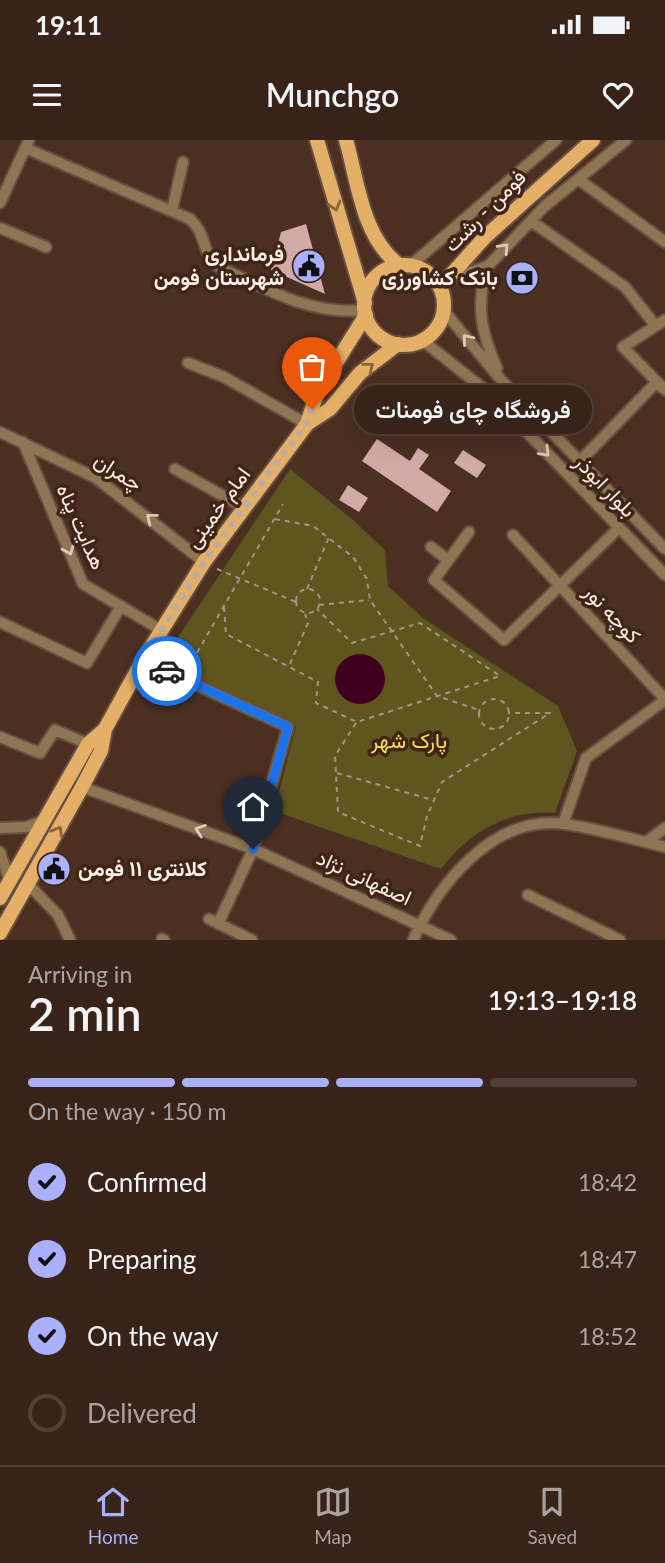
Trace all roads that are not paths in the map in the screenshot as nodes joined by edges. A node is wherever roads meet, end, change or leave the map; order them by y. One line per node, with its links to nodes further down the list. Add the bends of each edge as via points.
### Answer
1 (317, 140): 18 (main road, one-way to 18)
2 (346, 140): 15 (main road, via 372,235 383,253)
3 (556, 140): 15 (street)
4 (593, 140): 17 (main road, فومن - رشت, via 485,237)
5 (626, 140): 8 (street)
6 (27, 144): 9 (street); 10 (street)
7 (184, 162): 10 (street)
8 (578, 179): 11 (street); 13 (street)
9 (0, 203)
10 (172, 210): 18 (street, via 198,226 208,258 219,267 305,306)
11 (531, 221): 16 (street, one-way to 11); 20 (street, via 625,287)
12 (0, 228): 14 (street)
13 (665, 242)
14 (46, 247)
15 (405, 265): 17 (main road); 18 (main road, via 376,276 369,286)
16 (488, 266): 17 (street); 24 (street, via 480,316 486,345)
17 (443, 283): 19 (main road)
18 (365, 310): 22 (main road, via 376,333); 26 (main road, امام خمینی, via 317,394)
19 (444, 311): 21 (main road, via 440,323); 24 (street, بلوار ابوذر, one-way to 19)
20 (660, 323): 25 (street, via 623,347)
21 (422, 340): 22 (main road); 32 (street, بلوار ابوذر, one-way to 32, via 489,393)
22 (398, 344): 26 (main road, امام خمینی, one-way to 22, via 330,408 360,373)
23 (188, 363): 26 (street, via 224,377)
24 (502, 380): 29 (street, بلوار ابوذر)
25 (661, 386): 29 (street)
26 (306, 424): 31 (main road, امام خمینی)
27 (0, 432): 28 (street, چمران)
28 (23, 442): 38 (street, چمران, one-way to 28, via 96,478); 41 (street, هدایت پناه, one-way to 41, via 83,584)
29 (580, 461): 36 (street, بلوار ابوذر)
30 (175, 469): 31 (street)
31 (243, 507): 38 (main road, امام خمینی)
32 (619, 528): 39 (street, بلوار ابوذر); 40 (street)
33 (469, 532): 37 (street)
34 (513, 536): 40 (street, کوچه نور)
35 (431, 547): 37 (street)
36 (665, 549)
37 (449, 559): 40 (street, via 434,580 504,640)
38 (204, 562): 43 (main road, امام خمینی)
39 (665, 575)
40 (560, 586): 45 (street, کوچه نور)
41 (121, 606): 42 (street, via 87,663); 43 (street, هدایت پناه)
42 (0, 622)
43 (161, 630): 44 (main road, امام خمینی)
44 (143, 660): 46 (main road, امام خمینی); 56 (street, via 288,727)
45 (665, 700): 51 (street, via 586,758)
46 (105, 729): 48 (main road, امام خمینی); 49 (main road, امام خمینی, via 101,751)
47 (0, 737): 48 (street, via 40,753 55,730)
48 (88, 744): 50 (main road, امام خمینی)
49 (82, 787): 56 (street, اصفهانی نژاد, one-way to 49); 59 (main road, امام خمینی, one-way to 49)
50 (46, 820): 52 (street); 58 (main road, امام خمینی)
51 (563, 824): 54 (street); 62 (street, via 534,825 506,834 463,863)
52 (0, 828)
53 (665, 828): 54 (street)
54 (646, 842): 55 (street)
55 (665, 847)
56 (253, 849): 62 (street, اصفهانی نژاد); 65 (street, via 214,921)
57 (0, 852): 58 (street)
58 (9, 882): 61 (main road, امام خمینی)
59 (28, 884): 63 (main road, امام خمینی); 64 (street, via 58,915)
60 (528, 895): 68 (street)
61 (0, 898)
62 (420, 925): 66 (street); 67 (street, اصفهانی نژاد)
63 (0, 933)
64 (70, 940)
65 (252, 940)
66 (413, 940)
67 (451, 940)
68 (620, 940)

